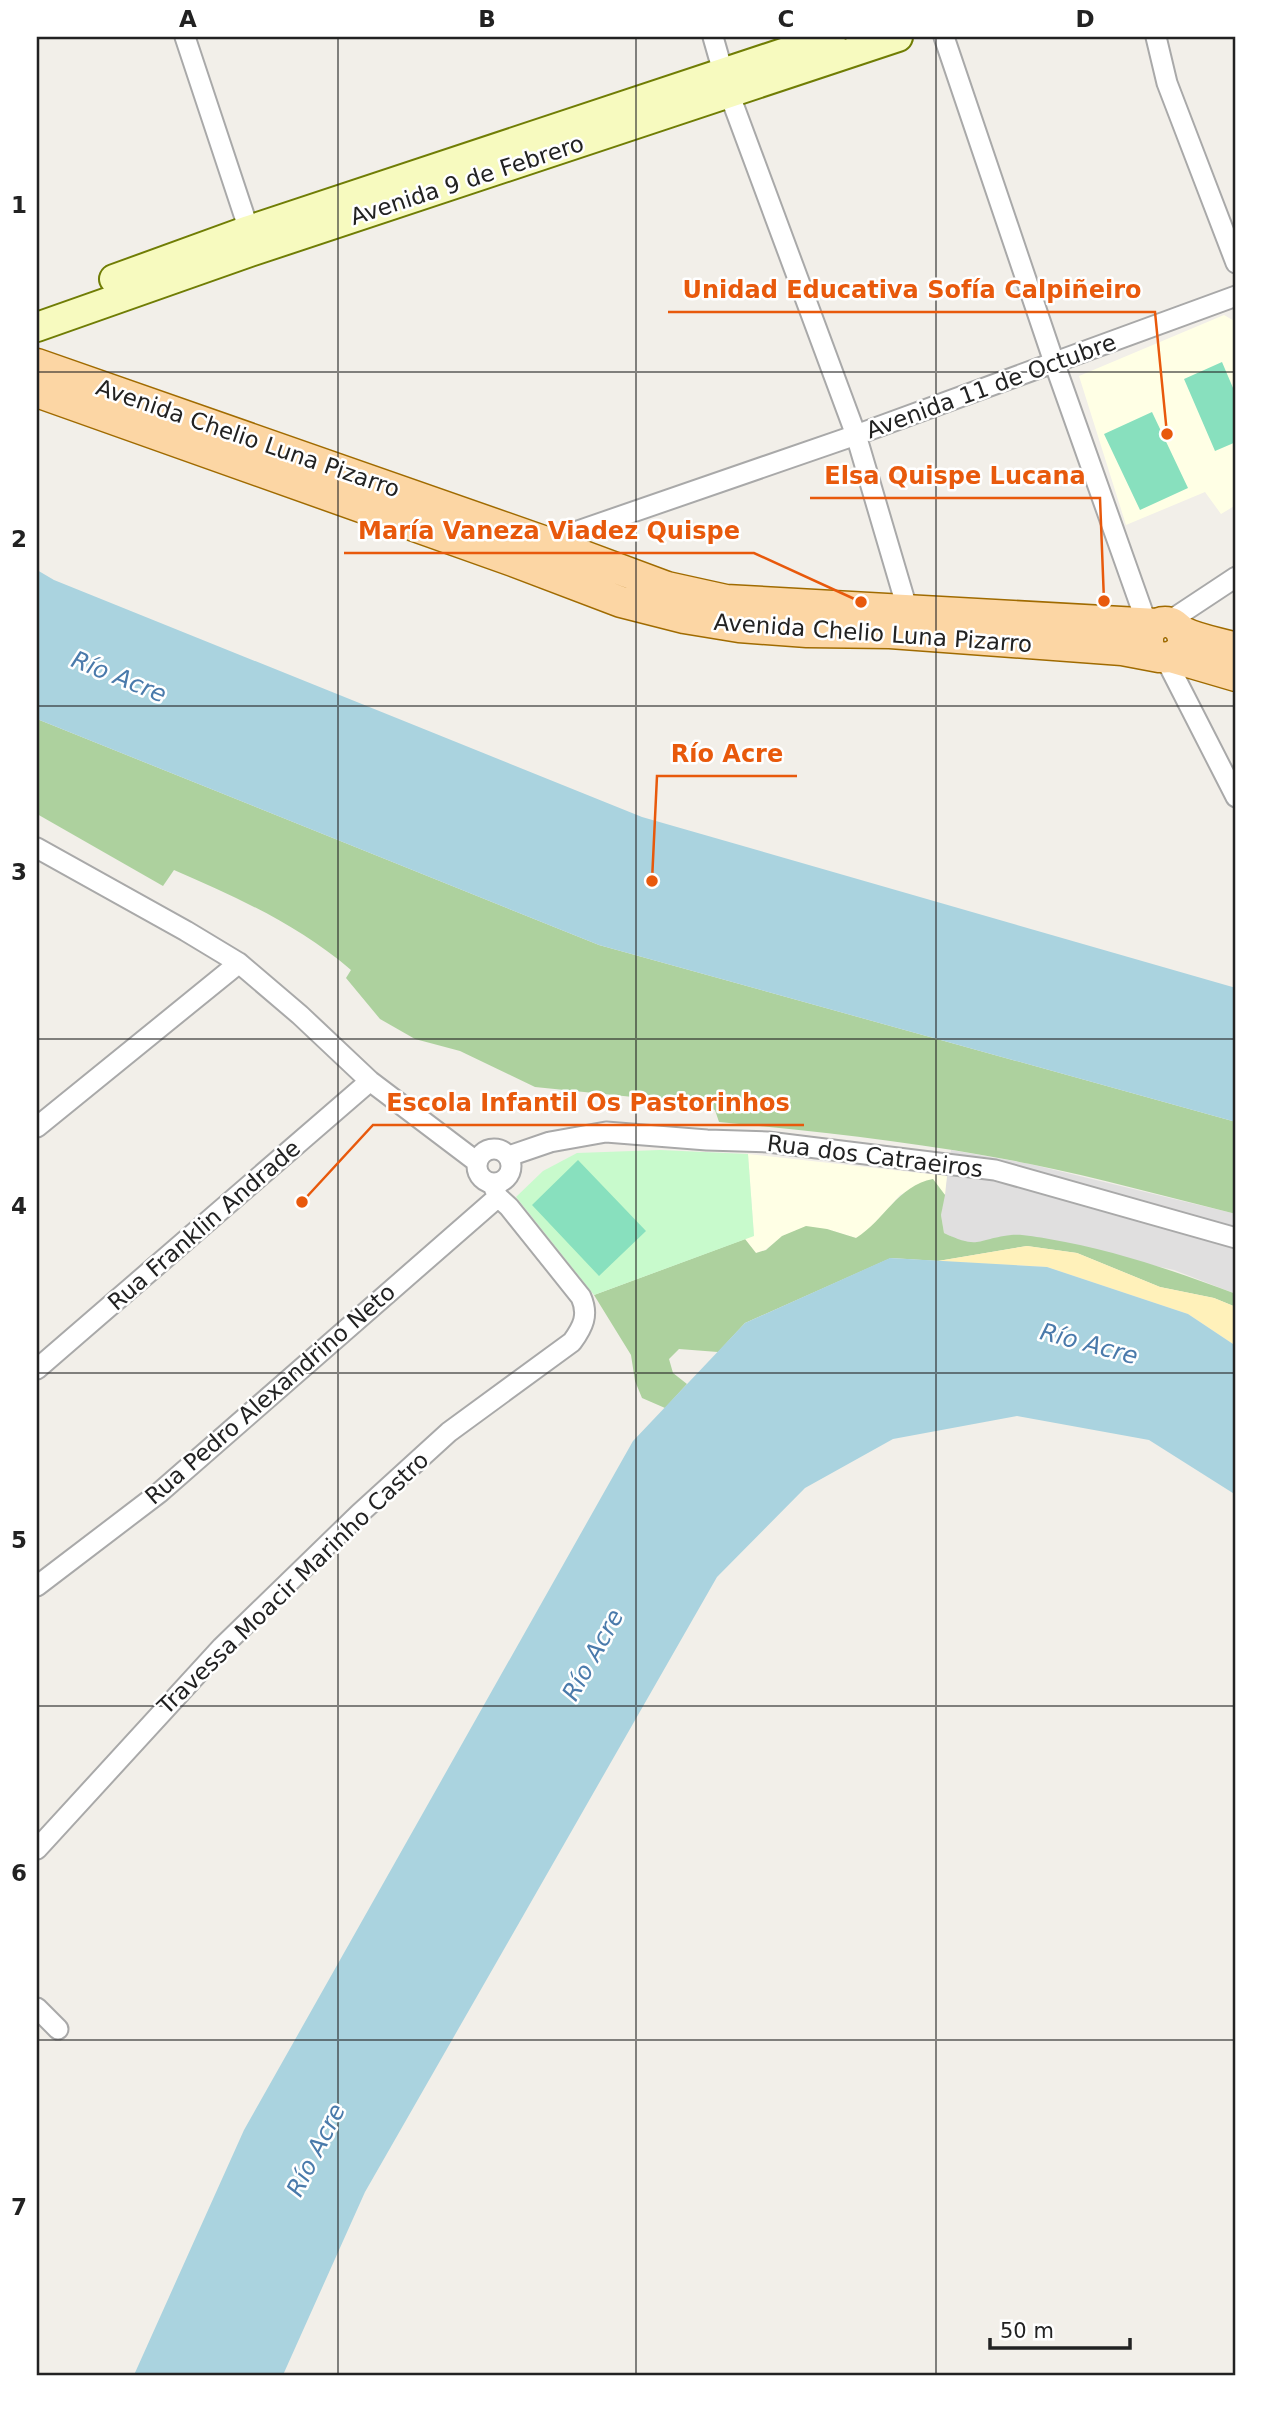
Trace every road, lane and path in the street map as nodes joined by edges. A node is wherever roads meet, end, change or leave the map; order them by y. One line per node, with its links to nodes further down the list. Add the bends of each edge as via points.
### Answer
1 (185, 37): 8 (street)
2 (713, 37): 7 (street)
3 (831, 37): 7 (street, Avenida 9 de Febrero)
4 (898, 37): 7 (street, Avenida 9 de Febrero)
5 (944, 37): 13 (street)
6 (1156, 37): 9 (street, via 1167,83)
7 (726, 83): 8 (street, Avenida 9 de Febrero); 12 (street, Avenida 9 de Febrero); 16 (street)
8 (249, 230): 11 (street, Avenida 9 de Febrero)
9 (1236, 263)
10 (1236, 296): 13 (street, Avenida 11 de Octubre)
11 (37, 308)
12 (37, 327)
13 (1054, 362): 16 (street, Avenida 11 de Octubre); 20 (street)
14 (37, 364): 17 (main road, Avenida Chelio Luna Pizarro)
15 (37, 392): 20 (main road, Avenida Chelio Luna Pizarro, via 621,602 684,618 738,627 1122,650)
16 (856, 435): 17 (street, Avenida 11 de Octubre); 19 (street)
17 (546, 542): 19 (main road, Avenida Chelio Luna Pizarro, via 667,587 726,600)
18 (1236, 577): 20 (street)
19 (907, 608): 20 (main road, Avenida Chelio Luna Pizarro)
20 (1164, 639): 21 (main road, Avenida Chelio Luna Pizarro); 22 (main road, Avenida Chelio Luna Pizarro); 23 (street)
21 (1236, 648)
22 (1236, 676)
23 (1236, 797)
24 (37, 848): 25 (street)
25 (239, 963): 26 (street); 27 (street)
26 (370, 1082): 29 (street); 32 (street, Rua Franklin Andrade)
27 (37, 1127)
28 (509, 1156): 29 (street, via 488,1149); 30 (street, via 512,1167 508,1177); 31 (street, Rua dos Catraeiros, via 550,1142 606,1132 768,1142 995,1170)
29 (477, 1162): 30 (street, via 478,1174)
30 (495, 1190): 33 (street, Rua Pedro Alexandrino Neto, via 159,1493); 34 (street, Travessa Moacir Marinho Castro, via 581,1297 584,1326 572,1342 449,1433 359,1514 222,1647)
31 (1236, 1238)
32 (37, 1369)
33 (37, 1586)
34 (37, 1849)
35 (37, 2008): 36 (street)
36 (58, 2029)

